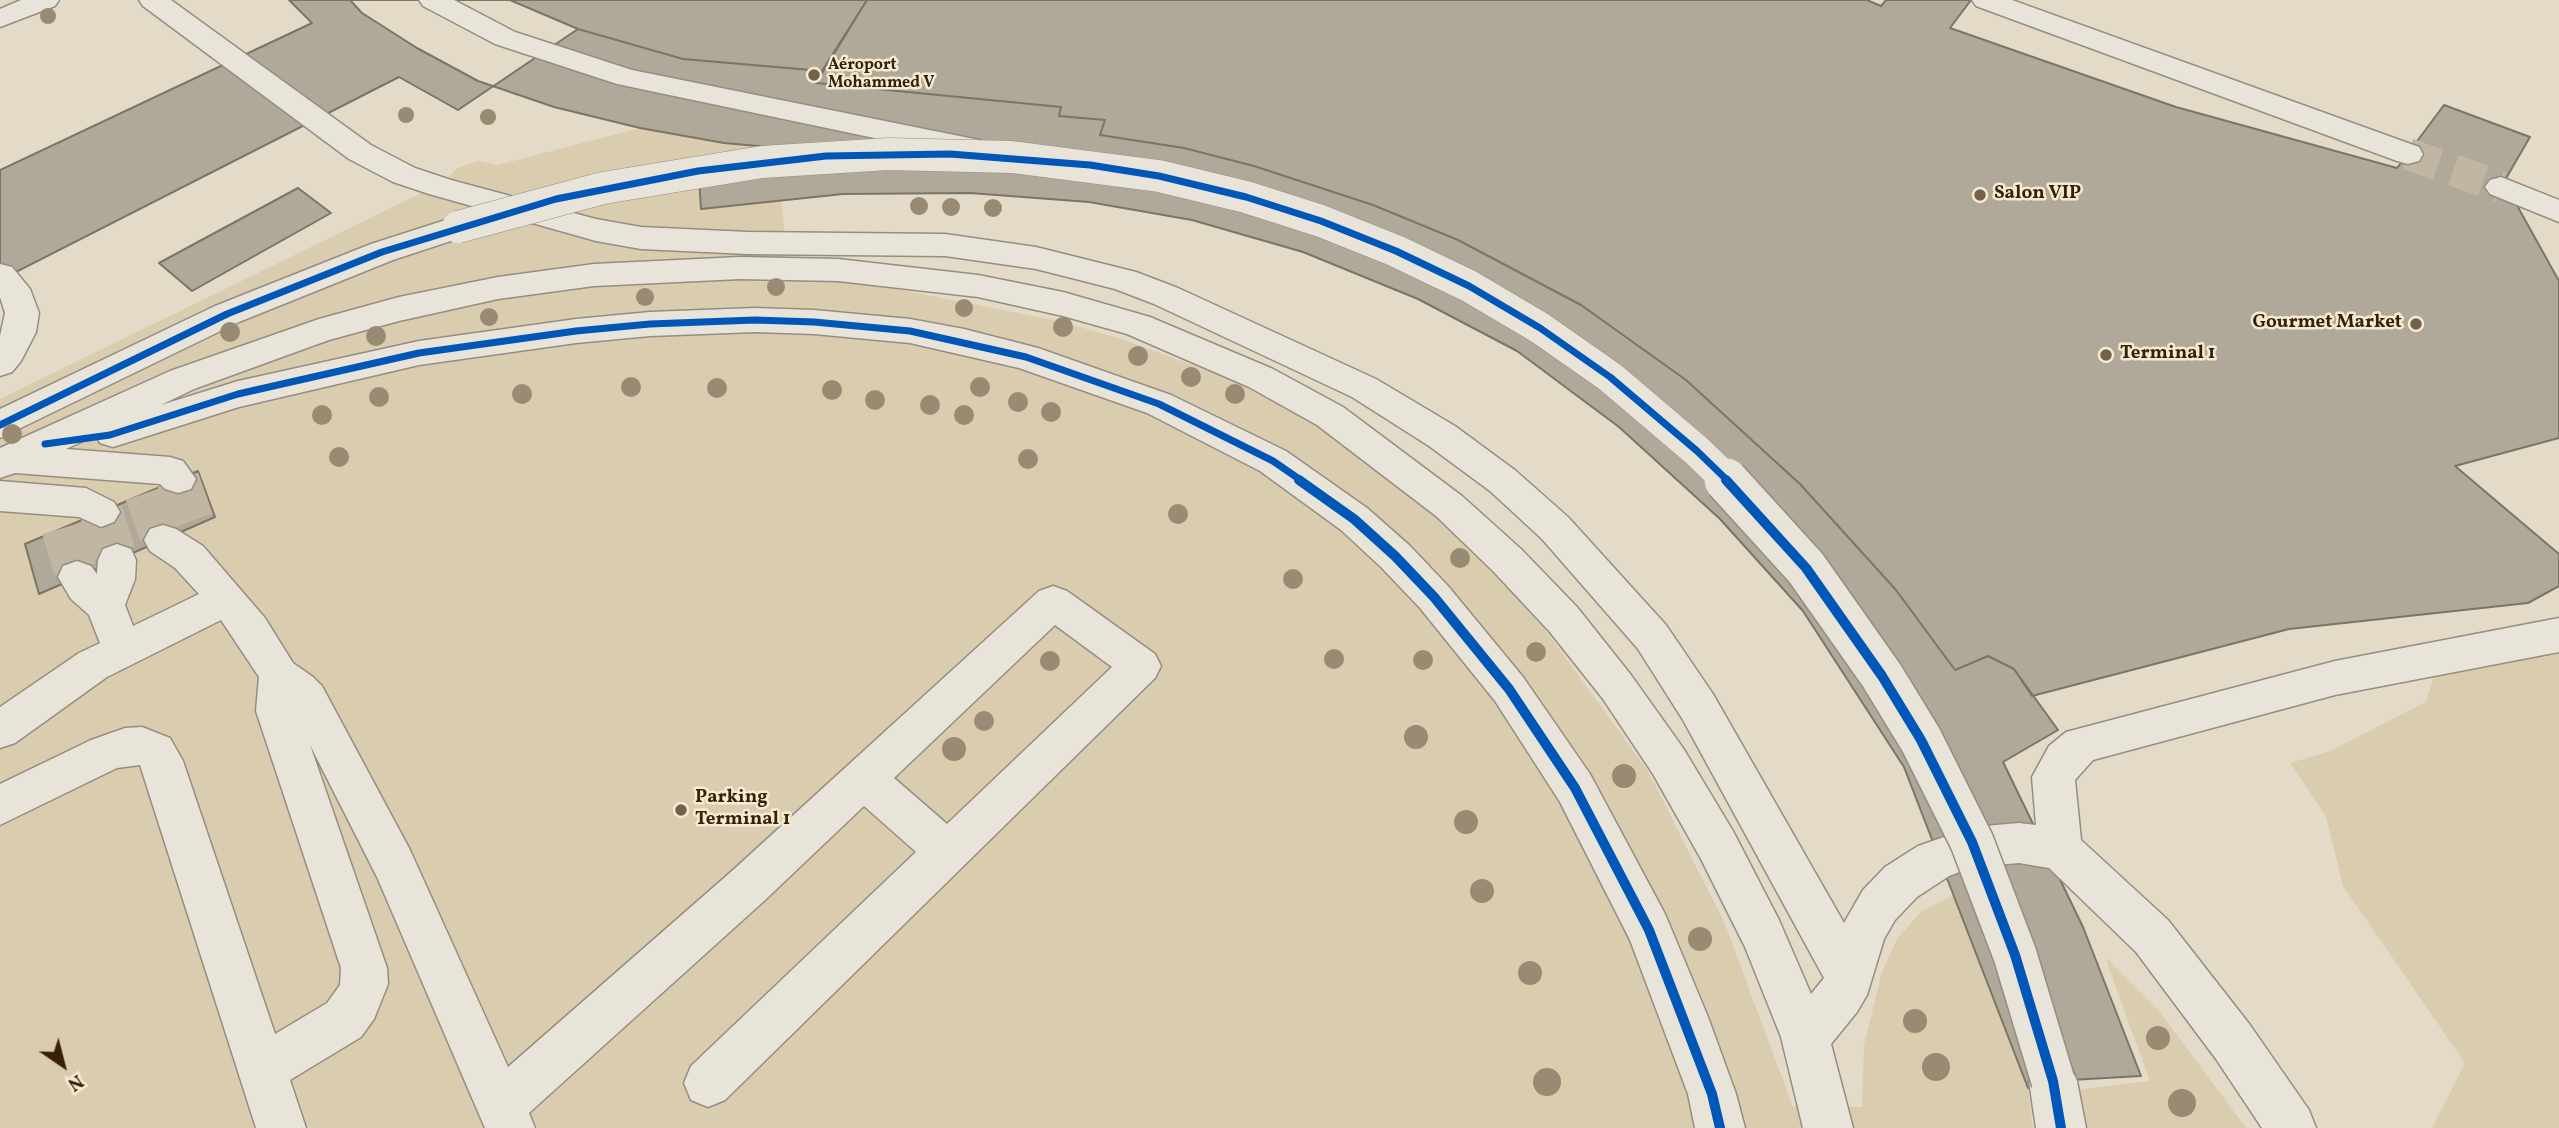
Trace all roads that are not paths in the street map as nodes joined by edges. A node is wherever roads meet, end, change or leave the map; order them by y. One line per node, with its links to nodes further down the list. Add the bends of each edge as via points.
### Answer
1 (45, 0): 5 (street)
2 (153, 0): 10 (street, via 347,143 404,175 618,236)
3 (433, 0): 7 (street, bridge, via 505,38 627,78)
4 (1986, 0): 6 (street)
5 (0, 19)
6 (2407, 154)
7 (1012, 157): 15 (street, bridge, via 888,154 762,162 603,188 382,252 227,314); 41 (street, bridge, via 1159,176 1246,197 1395,251 1469,286 1540,328 1610,377 1698,452 1744,496 1806,568 1921,740 1972,842 2011,942 2053,1081)
8 (2501, 187): 9 (street)
9 (2559, 212)
10 (744, 256): 12 (street, via 945,245 1081,267); 13 (street, via 978,286); 16 (street, via 498,288 319,331 142,397)
11 (0, 275): 14 (street, via 18,297 22,313 19,332)
12 (1166, 296): 13 (street); 33 (street, via 1364,388 1503,481 1555,528 1652,637 1698,707)
13 (1138, 325): 34 (street, via 1261,378 1330,416 1449,506 1563,619 1668,761 1717,845 1763,936)
14 (0, 363)
15 (0, 425)
16 (20, 456): 17 (street, via 120,468 141,484); 39 (street, via 110,435 238,394 419,353 650,324 814,322 910,331 1026,357 1159,404 1273,460 1354,519 1434,597 1509,689 1575,788 1649,930 1712,1094)
17 (162, 486)
18 (0, 496): 19 (street, via 53,513 86,503)
19 (101, 512)
20 (182, 541): 23 (street)
21 (117, 560): 24 (street, via 116,579)
22 (77, 577): 24 (street)
23 (228, 600): 26 (street); 27 (street)
24 (105, 605): 26 (street)
25 (2559, 635): 31 (street, via 2335,678 2081,745 2064,759 2053,777)
26 (122, 649): 28 (street)
27 (279, 675): 35 (street, via 277,711 364,968 365,984 344,1020); 37 (street, via 307,699 376,830)
28 (0, 730)
29 (864, 779): 32 (street); 32 (street, via 1053,602 1141,666); 37 (street)
30 (0, 805): 35 (street, via 106,753 142,746 155,751)
31 (2060, 849): 33 (street, via 2019,843 1973,847 1934,861 1901,882 1879,905 1863,931); 42 (street, via 2152,936)
32 (948, 853): 36 (street)
33 (1850, 979): 34 (street)
34 (1805, 1037): 40 (street)
35 (264, 1068): 38 (street)
36 (708, 1083)
37 (505, 1117)
38 (281, 1128)
39 (1720, 1128)
40 (1828, 1128)
41 (2061, 1128)
42 (2291, 1128)

